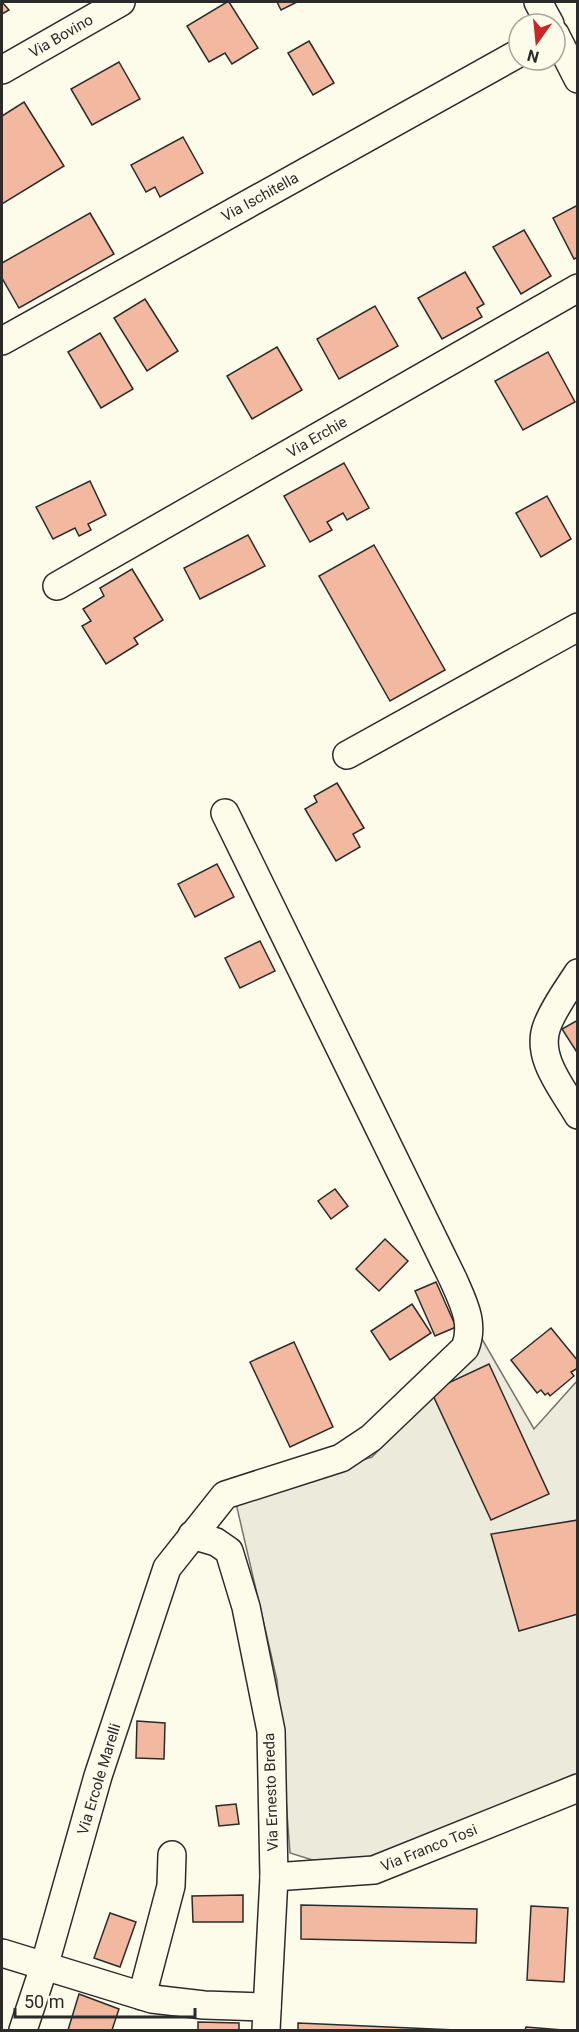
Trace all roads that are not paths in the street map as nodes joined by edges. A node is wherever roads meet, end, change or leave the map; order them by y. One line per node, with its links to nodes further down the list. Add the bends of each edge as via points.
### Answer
1 (121, 2): 4 (street, Via Bovino)
2 (567, 57): 5 (street)
3 (507, 60): 7 (street, Via Ischitella)
4 (2, 70)
5 (578, 79)
6 (578, 288): 8 (street, Via Erchie)
7 (2, 341)
8 (57, 586)
9 (578, 627): 10 (street)
10 (347, 755)
11 (225, 813): 14 (street, Via Ercole Marelli, via 453,1279 470,1327 465,1348 371,1438 341,1458 225,1495)
12 (578, 973): 13 (street, via 549,1022 543,1043 550,1067)
13 (578, 1115)
14 (192, 1535): 17 (street, Via Ernesto Breda, via 216,1542 229,1551 246,1607 271,1731); 19 (street, Via Ercole Marelli, via 166,1568 98,1776)
15 (578, 1788): 17 (street, Via Franco Tosi, via 374,1869)
16 (172, 1856): 20 (street, via 171,1886)
17 (274, 1877): 21 (street, Via Ernesto Breda)
18 (2, 1953): 19 (street)
19 (44, 1967): 20 (street); 22 (street, Via Ercole Marelli)
20 (142, 1996): 21 (street)
21 (267, 2019)
22 (23, 2031)

